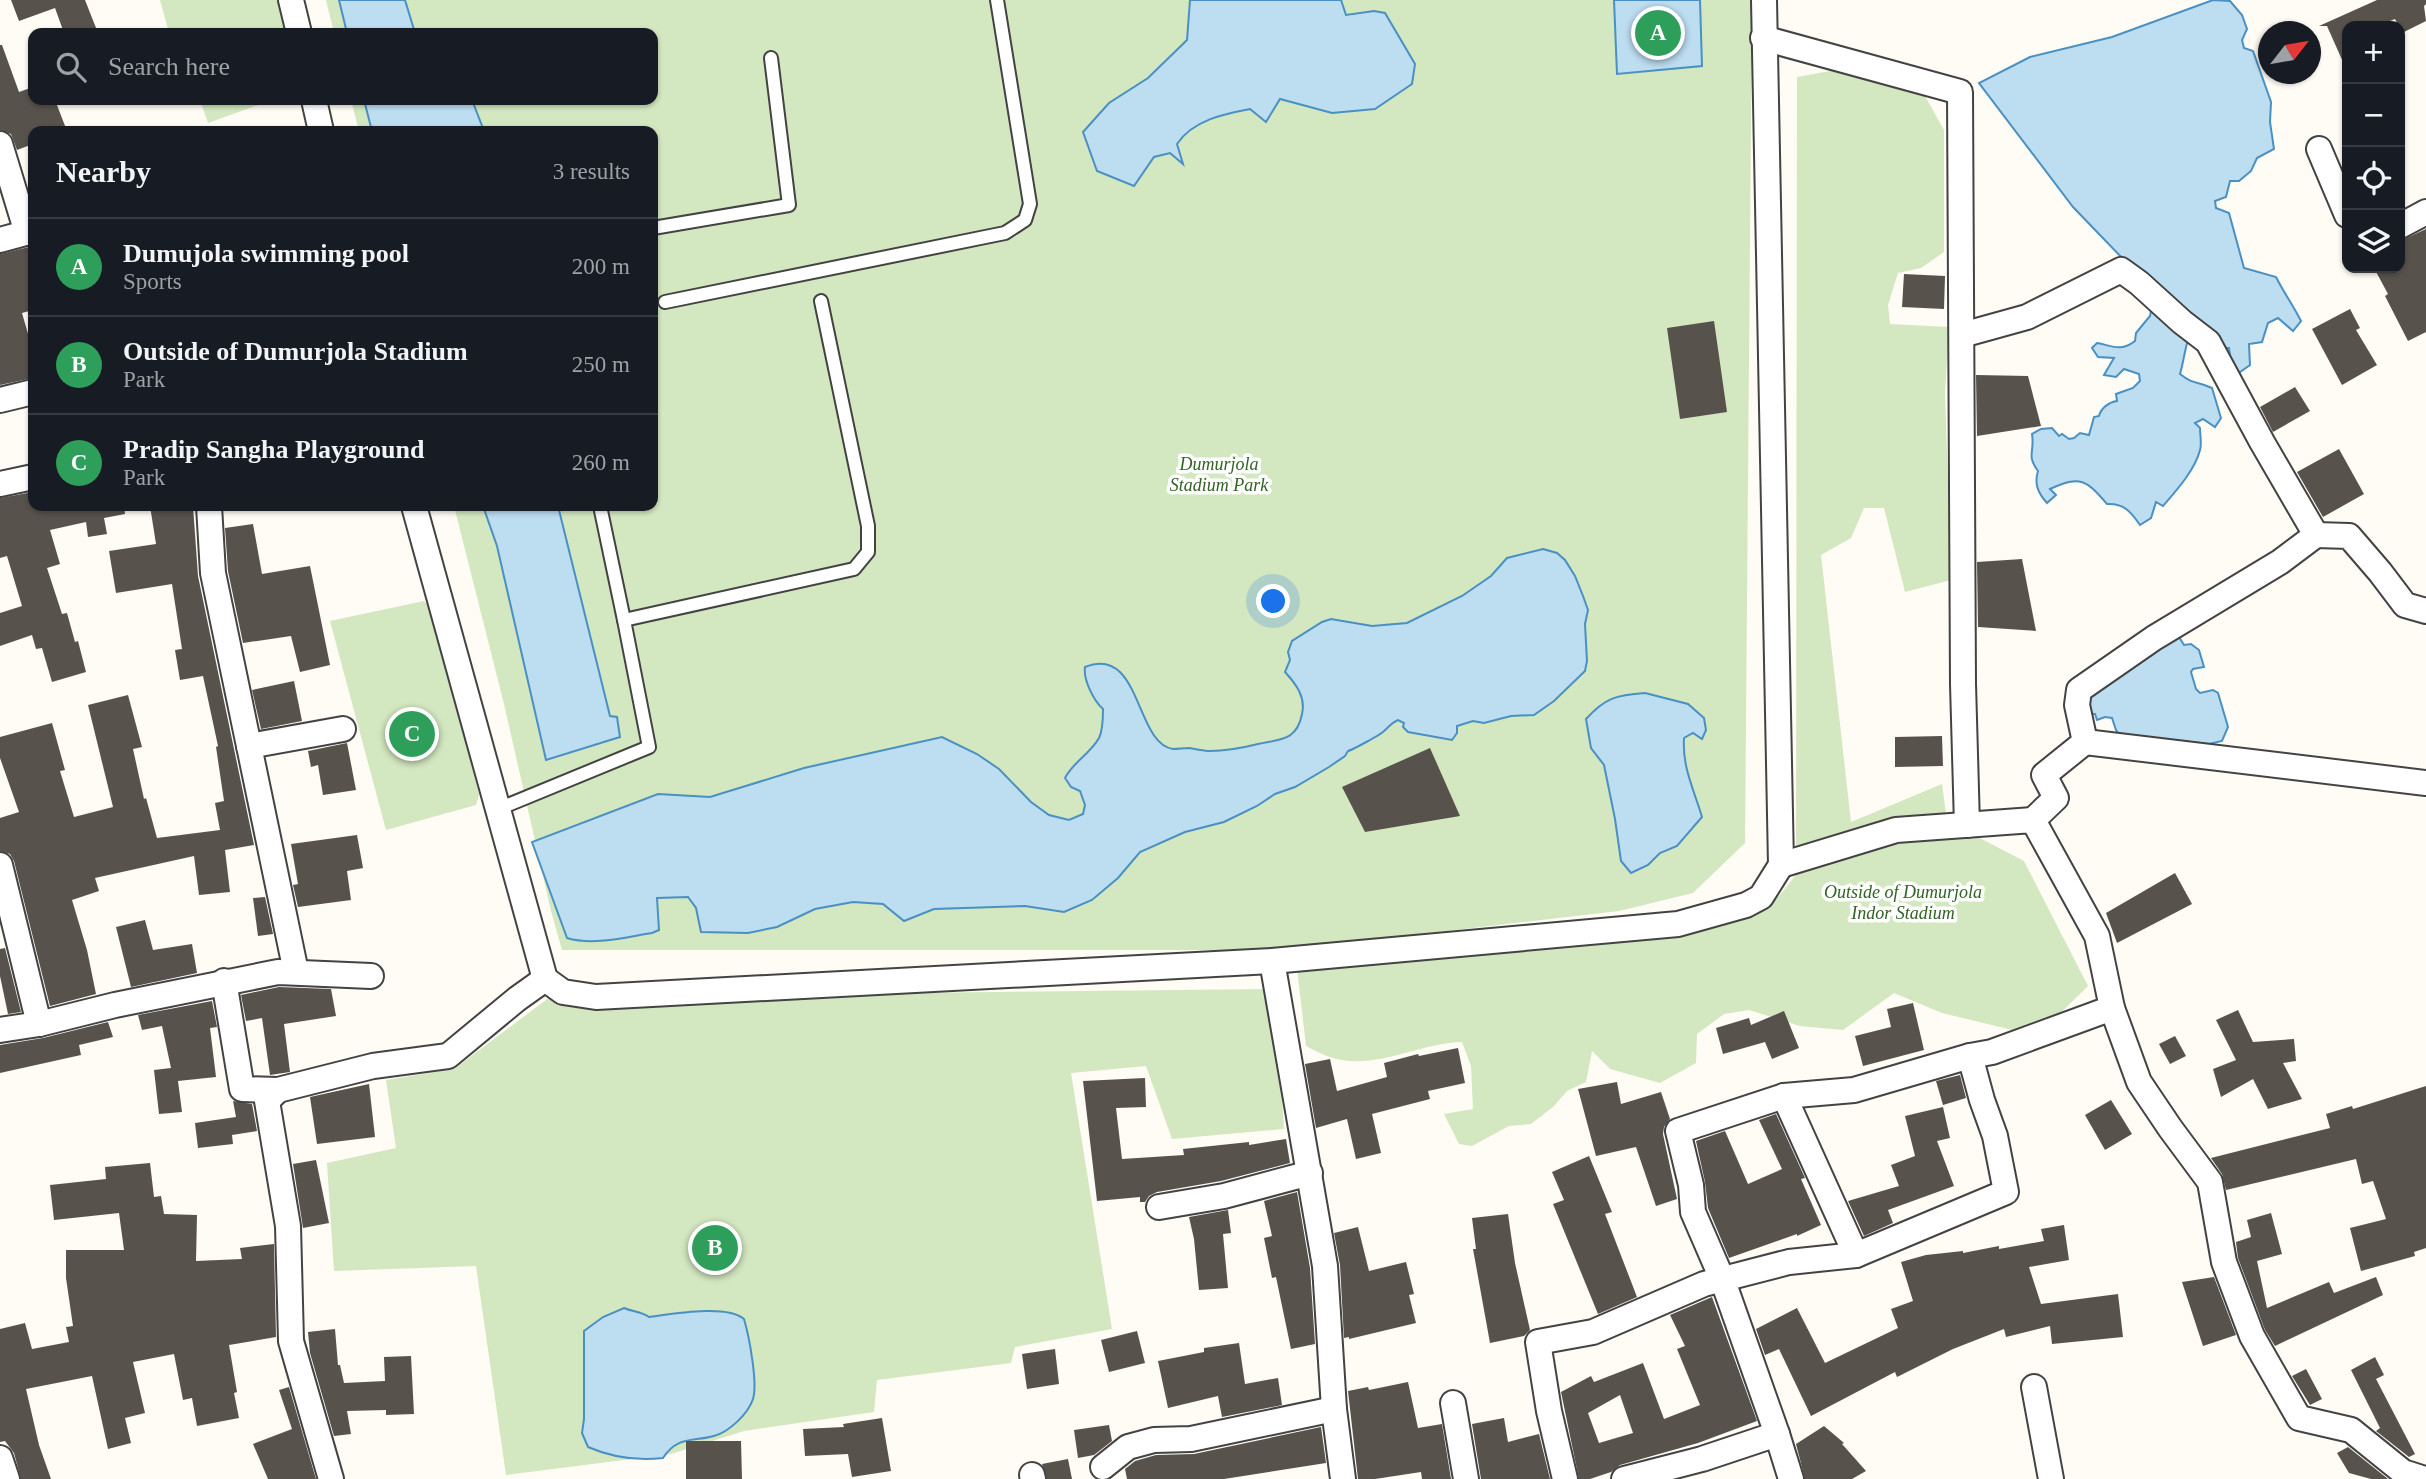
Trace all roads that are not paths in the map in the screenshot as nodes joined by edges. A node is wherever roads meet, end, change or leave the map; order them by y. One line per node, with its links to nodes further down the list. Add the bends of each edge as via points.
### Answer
1 (292, 0): 4 (street)
2 (997, 0): 19 (lane, via 1030,204 1026,220 1005,233)
3 (1764, 0): 5 (street)
4 (298, 28)
5 (1763, 38): 20 (street, via 1960,92); 39 (street)
6 (771, 58): 15 (lane, via 789,205)
7 (315, 105): 8 (street)
8 (320, 126)
9 (0, 144): 14 (street)
10 (2319, 149): 11 (street)
11 (2345, 210)
12 (2426, 212): 13 (street)
13 (2405, 223)
14 (28, 226)
15 (658, 228)
16 (28, 233): 17 (street)
17 (0, 240)
18 (821, 301): 30 (lane, via 868,526 868,552 854,569)
19 (665, 302)
20 (1962, 335): 28 (street, via 2027,317 2121,271 2208,342); 37 (street)
21 (28, 393): 22 (street)
22 (0, 400)
23 (28, 478): 24 (street)
24 (0, 484)
25 (209, 511): 33 (street, via 213,573)
26 (415, 511): 35 (street)
27 (601, 511): 30 (lane)
28 (2316, 535): 29 (street, via 2349,536 2405,605); 32 (street, via 2080,690 2077,705)
29 (2426, 611)
30 (624, 620): 35 (lane, via 649,747)
31 (343, 729): 33 (street)
32 (2085, 742): 34 (street); 36 (street, via 2044,775 2056,798)
33 (249, 746): 41 (street)
34 (2426, 783)
35 (498, 808): 43 (street)
36 (2033, 820): 37 (street); 45 (street, via 2097,936)
37 (1967, 825): 39 (street, via 1896,830)
38 (0, 865): 46 (street)
39 (1781, 865): 40 (street, via 1761,897 1678,924)
40 (1272, 961): 43 (street, via 596,997 563,992); 51 (street)
41 (296, 972): 42 (street); 44 (street)
42 (370, 976)
43 (545, 979): 49 (street, via 448,1056 373,1066)
44 (224, 981): 46 (street); 49 (street, via 242,1089)
45 (2112, 1009): 48 (street); 69 (street, via 2139,1082 2210,1182 2224,1262 2252,1336 2299,1418 2351,1430 2403,1472)
46 (39, 1024): 47 (street)
47 (0, 1030)
48 (1970, 1056): 50 (street, via 1854,1090); 53 (street, via 1995,1136 2006,1192)
49 (278, 1090): 62 (street, via 267,1101 288,1226 291,1341)
50 (1784, 1096): 53 (street); 54 (street, via 1678,1131 1693,1212)
51 (1310, 1173): 52 (street, via 1224,1196); 57 (street, via 1325,1266)
52 (1159, 1207)
53 (1856, 1255): 54 (street, via 1789,1262)
54 (1723, 1281): 58 (street); 65 (street, via 1704,1284 1593,1332 1538,1342)
55 (2034, 1387): 68 (street)
56 (1453, 1403): 64 (street)
57 (1334, 1409): 60 (street, via 1191,1439 1154,1440 1128,1447); 63 (street)
58 (1777, 1434): 66 (street); 67 (street)
59 (0, 1458): 61 (street)
60 (1103, 1467)
61 (7, 1479)
62 (331, 1479)
63 (1343, 1479)
64 (1466, 1479)
65 (1565, 1479)
66 (1624, 1479)
67 (1791, 1479)
68 (2051, 1479)
69 (2425, 1479)

